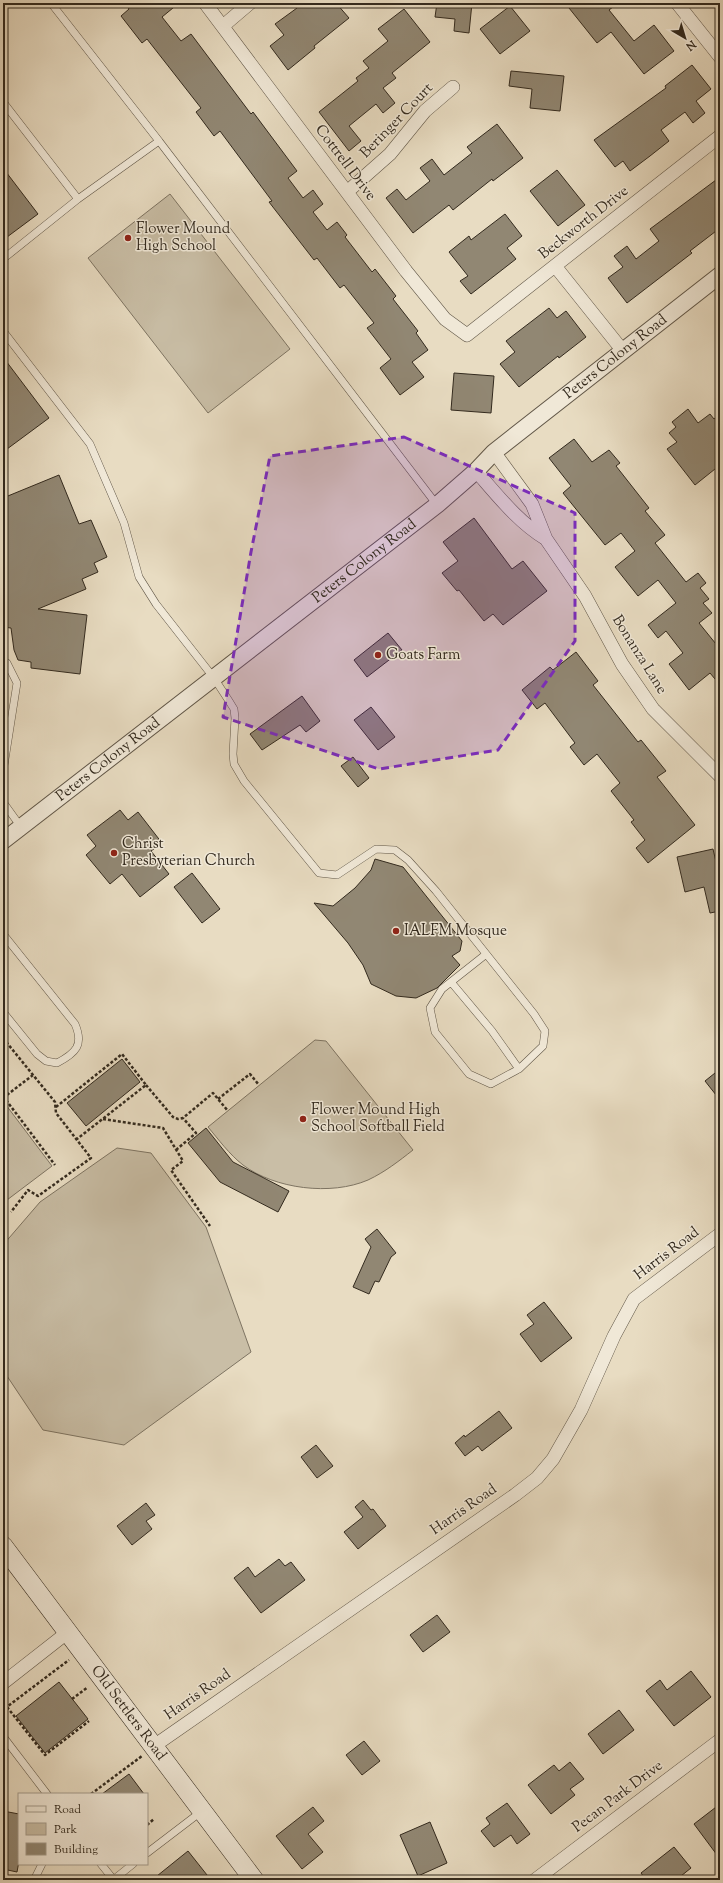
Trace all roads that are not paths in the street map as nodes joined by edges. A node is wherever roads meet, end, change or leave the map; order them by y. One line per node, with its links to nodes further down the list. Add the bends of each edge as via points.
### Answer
1 (51, 3): 10 (lane)
2 (205, 3): 5 (street, Cottrell Drive)
3 (250, 3): 5 (street)
4 (677, 3): 6 (street)
5 (223, 26): 11 (street, Cottrell Drive)
6 (720, 57)
7 (453, 87): 11 (street, Beringer Court, via 425,112 390,154)
8 (3, 102): 12 (lane)
9 (720, 136): 14 (street, Beckworth Drive)
10 (159, 141): 12 (lane); 21 (lane)
11 (347, 192): 17 (street, Cottrell Drive, via 445,319)
12 (78, 199): 13 (lane)
13 (3, 259)
14 (555, 266): 17 (street, Beckworth Drive); 18 (street)
15 (720, 275): 18 (street, Peters Colony Road)
16 (3, 331): 24 (lane, via 90,444 124,523 139,577 156,604)
17 (467, 335)
18 (623, 351): 19 (street, Peters Colony Road)
19 (494, 452): 20 (street, Peters Colony Road); 22 (street, Bonanza Lane, via 532,504)
20 (476, 471): 21 (street, Peters Colony Road); 22 (street, Bonanza Lane, via 516,517)
21 (437, 504): 24 (street, Peters Colony Road)
22 (546, 540): 26 (street, Bonanza Lane, via 585,596 622,664 653,709)
23 (5, 662): 25 (lane, via 17,683)
24 (214, 678): 28 (street, Peters Colony Road); 31 (lane, via 234,709 234,764 319,873 338,875 376,849 395,850 408,860 436,891)
25 (3, 772)
26 (720, 776)
27 (3, 802): 28 (lane)
28 (21, 827): 29 (street, Peters Colony Road)
29 (3, 840)
30 (3, 934): 33 (lane, via 75,1024 80,1035 78,1047 57,1063 46,1061 37,1054)
31 (486, 955): 32 (lane); 34 (lane, via 545,1031 543,1046)
32 (451, 982): 34 (lane, via 492,1030); 34 (lane, via 442,989 430,1008 435,1032 468,1074 491,1084)
33 (3, 1012)
34 (519, 1069)
35 (720, 1234): 41 (street, Harris Road, via 634,1299 614,1336 581,1410 553,1459 537,1478)
36 (3, 1546): 37 (main road, Old Settlers Road)
37 (68, 1632): 38 (street); 41 (main road, Old Settlers Road)
38 (3, 1683)
39 (5, 1739): 42 (lane)
40 (720, 1740): 51 (street, Pecan Park Drive)
41 (148, 1751): 43 (main road, Old Settlers Road)
42 (46, 1793)
43 (202, 1811): 44 (lane); 50 (main road, Old Settlers Road)
44 (148, 1852)
45 (42, 1865): 48 (lane)
46 (103, 1865): 49 (lane)
47 (132, 1865): 49 (lane)
48 (34, 1880)
49 (113, 1880)
50 (254, 1880)
51 (535, 1880)

